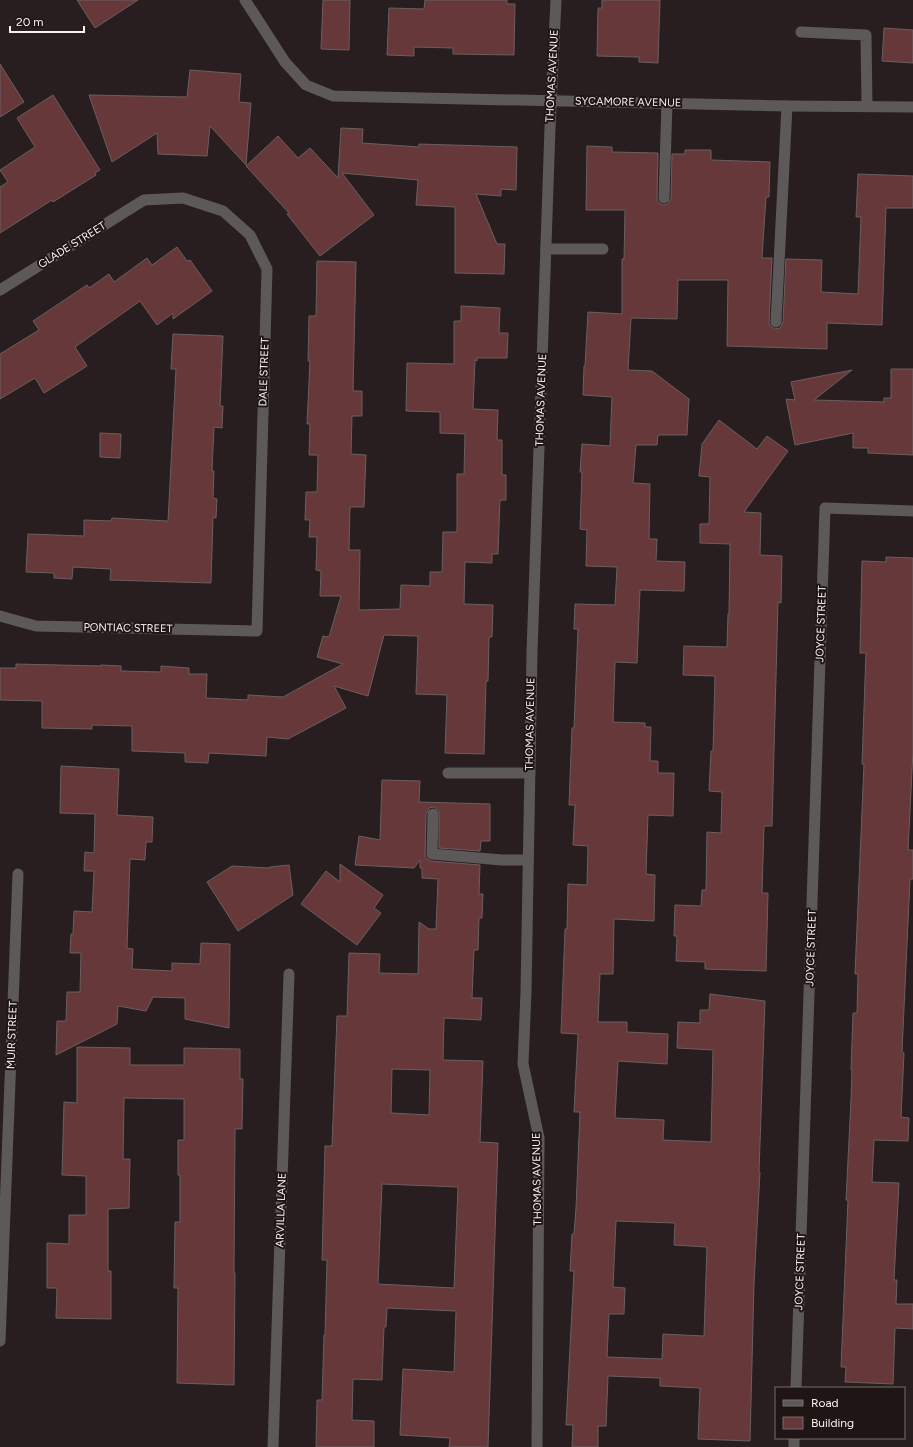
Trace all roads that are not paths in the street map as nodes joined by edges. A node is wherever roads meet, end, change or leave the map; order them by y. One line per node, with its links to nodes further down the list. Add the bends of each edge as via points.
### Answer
1 (245, 0): 4 (street, SYCAMORE AVENUE, via 285,62 306,85 333,96)
2 (556, 0): 4 (street, THOMAS AVENUE)
3 (801, 32): 7 (street, via 866,35)
4 (552, 100): 5 (street, SYCAMORE AVENUE); 11 (street, THOMAS AVENUE)
5 (667, 103): 6 (street, SYCAMORE AVENUE); 9 (street)
6 (787, 106): 7 (street, SYCAMORE AVENUE); 14 (street)
7 (867, 106): 8 (street, SYCAMORE AVENUE)
8 (913, 107)
9 (664, 198)
10 (144, 200): 13 (street, GLADE STREET); 17 (street, DALE STREET, via 183,198 223,211 250,235 267,269)
11 (546, 249): 12 (street); 19 (street, THOMAS AVENUE)
12 (603, 249)
13 (0, 290)
14 (776, 322)
15 (913, 511): 25 (street, JOYCE STREET, via 825,508)
16 (0, 616): 17 (street, PONTIAC STREET, via 36,626)
17 (257, 630)
18 (448, 773): 19 (street)
19 (530, 773): 21 (street, THOMAS AVENUE)
20 (433, 814): 21 (street, via 432,854)
21 (528, 860): 27 (street, THOMAS AVENUE, via 523,1064 539,1138)
22 (18, 874): 24 (street, MUIR STREET)
23 (289, 974): 26 (street, ARVILLA LANE)
24 (0, 1341)
25 (796, 1387)
26 (273, 1447)
27 (537, 1447)

